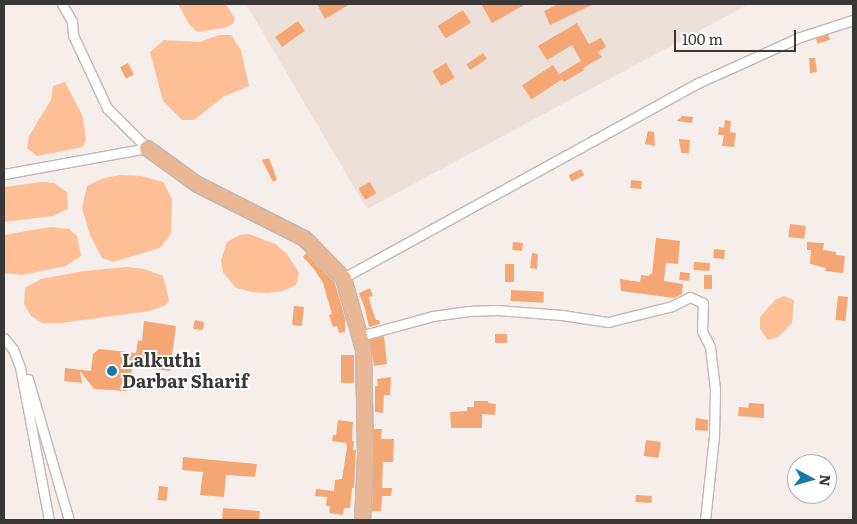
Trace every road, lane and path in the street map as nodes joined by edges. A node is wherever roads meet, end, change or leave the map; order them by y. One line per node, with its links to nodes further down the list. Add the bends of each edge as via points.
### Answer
1 (62, 4): 3 (street, via 107,108)
2 (853, 20): 5 (street, via 800,37 698,84)
3 (146, 148): 4 (street); 5 (main road, via 197,184 304,238)
4 (4, 174)
5 (343, 278): 6 (main road)
6 (360, 336): 11 (main road, via 364,358); 12 (street, via 433,316 469,311 562,315 608,322 672,306 690,297 703,303 702,331 710,347 715,389 714,436)
7 (4, 338): 8 (street)
8 (13, 349): 9 (street, via 26,390); 10 (street, via 26,372)
9 (49, 520)
10 (69, 520)
11 (363, 520)
12 (705, 520)

